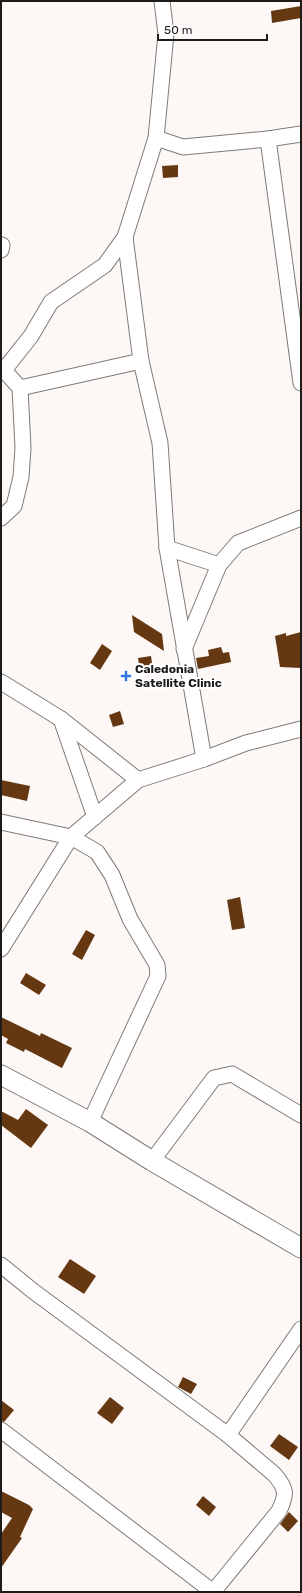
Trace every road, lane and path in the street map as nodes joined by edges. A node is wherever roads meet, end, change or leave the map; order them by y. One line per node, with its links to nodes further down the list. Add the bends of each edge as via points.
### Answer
1 (162, 1): 3 (street, via 166,34)
2 (301, 134): 4 (street)
3 (156, 138): 4 (street, via 183,147); 5 (street)
4 (268, 139): 8 (street)
5 (125, 237): 6 (street); 7 (street, via 105,265 51,302 31,336)
6 (141, 361): 9 (street); 12 (street, via 160,443)
7 (2, 369): 9 (street)
8 (301, 383)
9 (20, 388): 10 (street, via 23,448 21,478 14,506)
10 (1, 518)
11 (301, 518): 13 (street, via 238,543)
12 (167, 548): 13 (street); 14 (street)
13 (219, 565): 14 (street)
14 (184, 649): 18 (street)
15 (1, 682): 16 (street)
16 (61, 719): 19 (street); 20 (street)
17 (301, 729): 18 (street, via 246,743)
18 (204, 759): 19 (street)
19 (138, 780): 20 (street)
20 (95, 817): 22 (street)
21 (1, 822): 22 (street)
22 (71, 837): 23 (street); 26 (street, via 97,852 112,875 130,919 157,965 158,976)
23 (1, 949)
24 (1, 1075): 26 (street)
25 (301, 1115): 27 (street, via 232,1074 214,1078)
26 (90, 1122): 27 (street)
27 (152, 1161): 28 (street)
28 (301, 1248)
29 (1, 1265): 32 (street)
30 (301, 1329): 32 (street)
31 (1, 1430): 33 (street)
32 (228, 1435): 33 (street, via 274,1474 280,1481 285,1498 279,1511)
33 (213, 1592)

